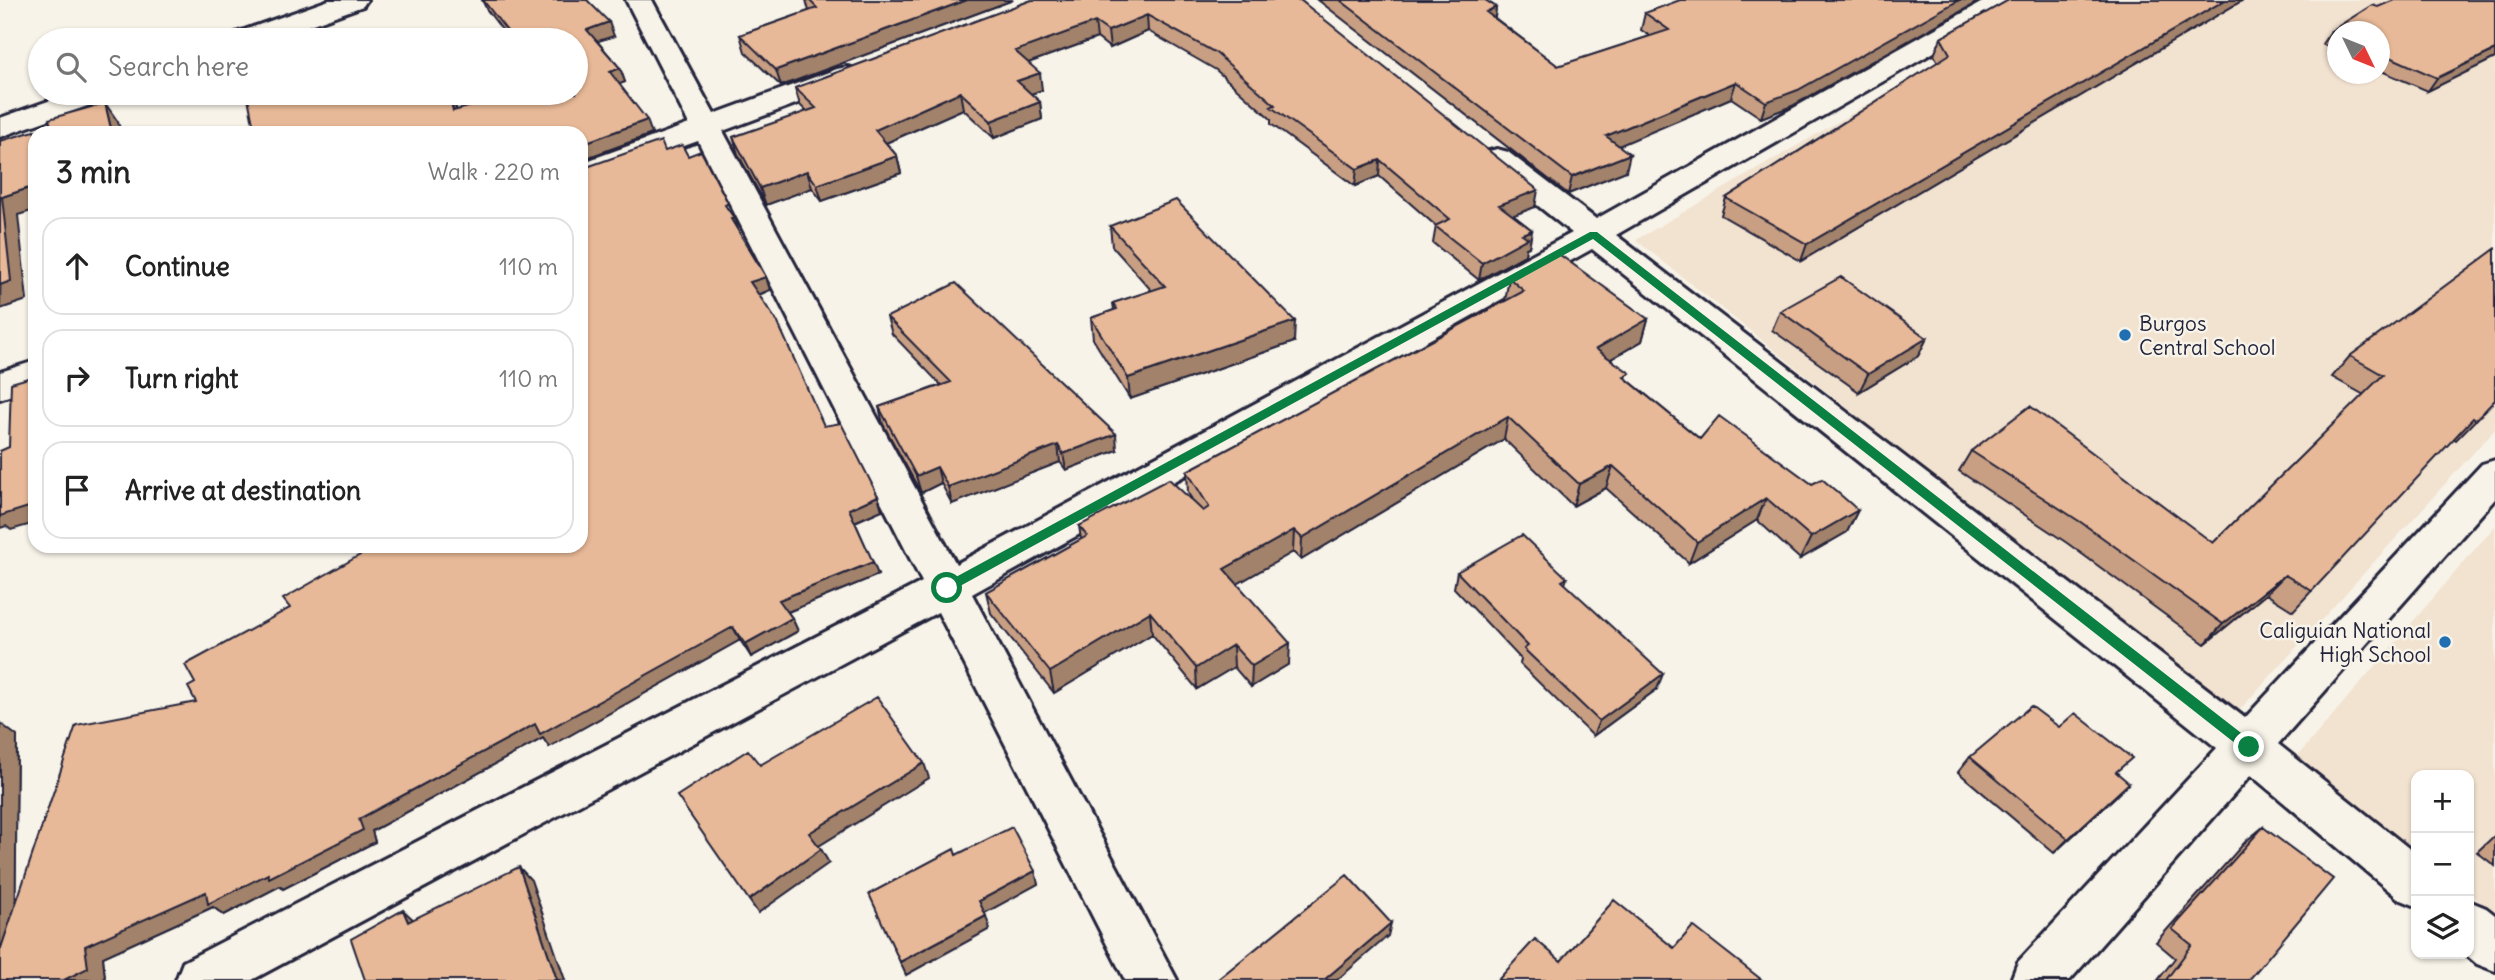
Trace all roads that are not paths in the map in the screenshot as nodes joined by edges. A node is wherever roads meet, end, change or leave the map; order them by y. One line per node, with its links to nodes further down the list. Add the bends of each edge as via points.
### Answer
1 (354, 0): 4 (street)
2 (639, 0): 8 (street)
3 (1999, 1): 11 (street)
4 (276, 28)
5 (876, 64): 8 (street)
6 (64, 105): 7 (street)
7 (0, 128)
8 (707, 128): 10 (street); 15 (street)
9 (1466, 134): 11 (street)
10 (588, 171)
11 (1594, 234): 15 (street); 16 (street)
12 (28, 376): 13 (street)
13 (0, 386)
14 (2495, 474): 16 (street)
15 (947, 588): 20 (street); 21 (street)
16 (2249, 747): 17 (street); 22 (street)
17 (2411, 879)
18 (2474, 929): 19 (street)
19 (2495, 947)
20 (201, 980)
21 (1152, 980)
22 (2036, 980)

